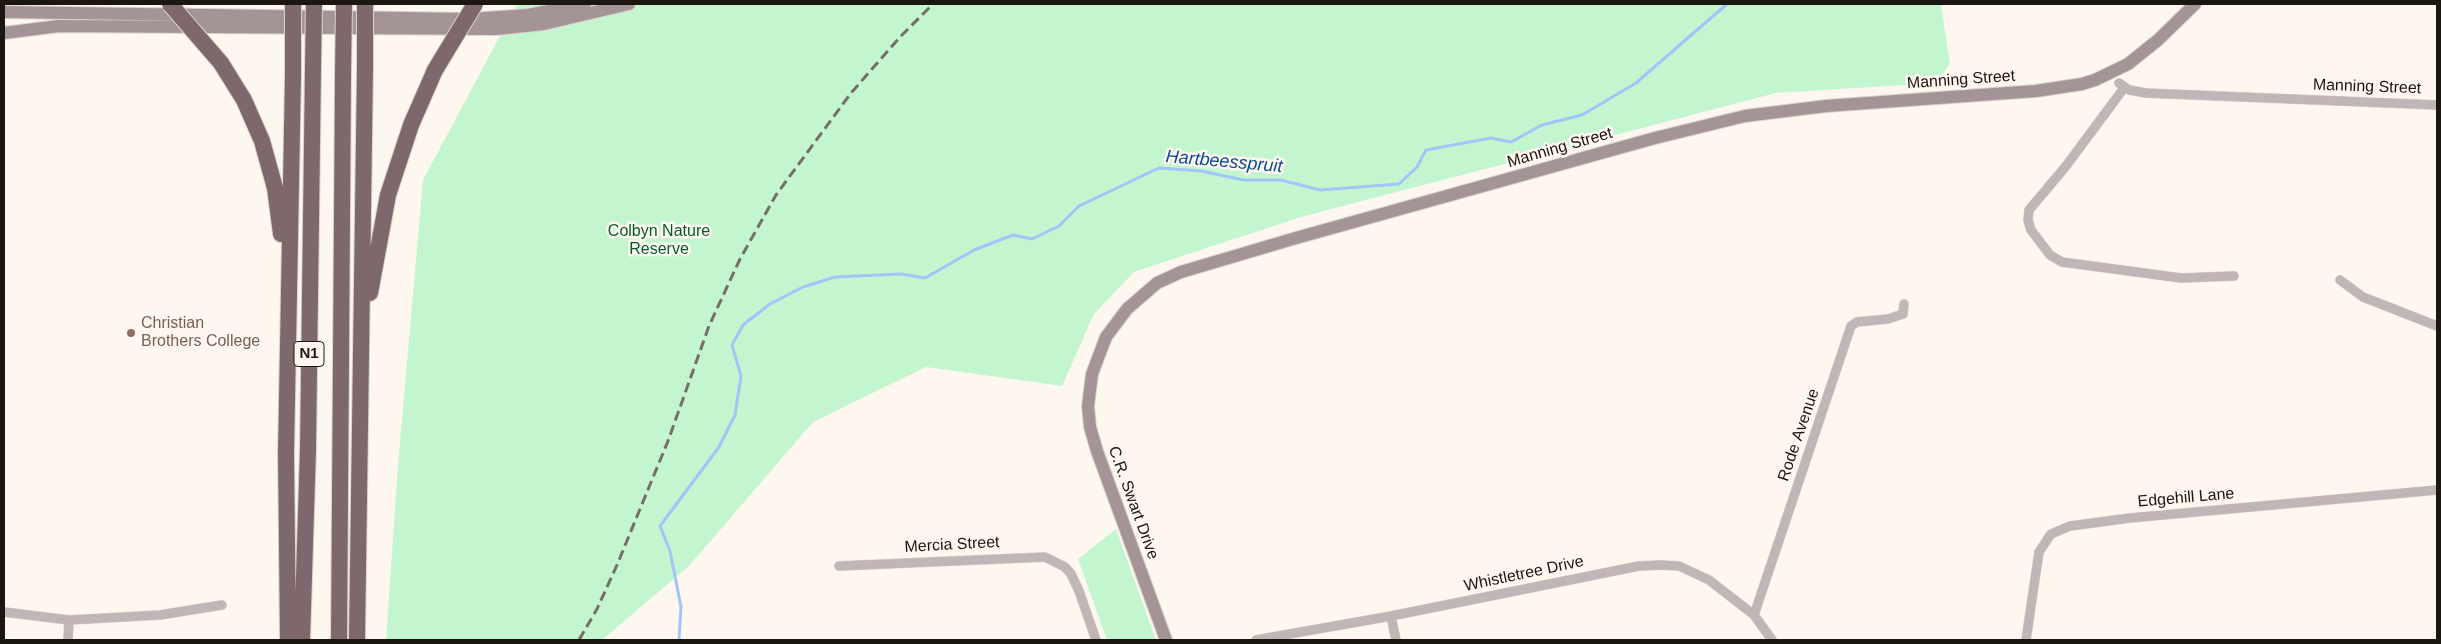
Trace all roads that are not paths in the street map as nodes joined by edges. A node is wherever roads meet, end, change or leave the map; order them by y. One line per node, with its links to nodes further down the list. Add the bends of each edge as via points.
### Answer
1 (170, 4): 20 (highway, bridge, via 221,63 236,86 251,114 267,157 275,188 282,252)
2 (293, 4): 20 (highway, bridge)
3 (314, 4): 31 (highway, N1, bridge)
4 (344, 4): 32 (highway, N1, bridge)
5 (365, 4): 21 (highway, bridge)
6 (475, 4): 21 (highway, bridge, via 435,70 414,116 397,166 374,260 369,297)
7 (585, 4): 10 (street, via 528,15 470,19)
8 (629, 4): 12 (street, via 544,24 496,30)
9 (2195, 4): 19 (street, Manning Street, via 2128,64 2095,80 2066,88 1826,106 1745,116 1655,138 1210,263 1169,277 1138,297 1116,320)
10 (4, 12)
11 (4, 25): 12 (street)
12 (58, 26): 13 (street)
13 (4, 33)
14 (2437, 105): 15 (street, Manning Street, via 2164,94 2136,92 2122,85 2074,154 2029,210 2031,230 2050,255 2062,262 2181,278)
15 (2234, 276)
16 (2340, 280): 18 (street, via 2370,300)
17 (1904, 304): 26 (street, Rode Avenue, via 1902,314 1857,322 1851,326)
18 (2437, 326)
19 (1092, 374): 35 (street, C.R. Swart Drive, via 1088,406 1096,451)
20 (288, 386): 30 (highway)
21 (359, 478): 33 (highway)
22 (2437, 490): 39 (street, Edgehill Lane, via 2070,526 2051,534 2039,552)
23 (839, 566): 34 (street, Mercia Street, via 1044,557 1065,567 1080,590)
24 (222, 605): 28 (street, via 160,615)
25 (4, 612): 28 (street)
26 (1754, 615): 27 (street, Whistletree Drive, via 1693,571 1661,565 1640,566); 38 (street, Whistletree Drive)
27 (1391, 616): 36 (street, Whistletree Drive); 37 (street)
28 (69, 620): 29 (street)
29 (68, 640)
30 (288, 640)
31 (302, 640)
32 (339, 640)
33 (357, 640)
34 (1096, 640)
35 (1166, 640)
36 (1256, 640)
37 (1396, 640)
38 (1772, 640)
39 (2026, 640)

